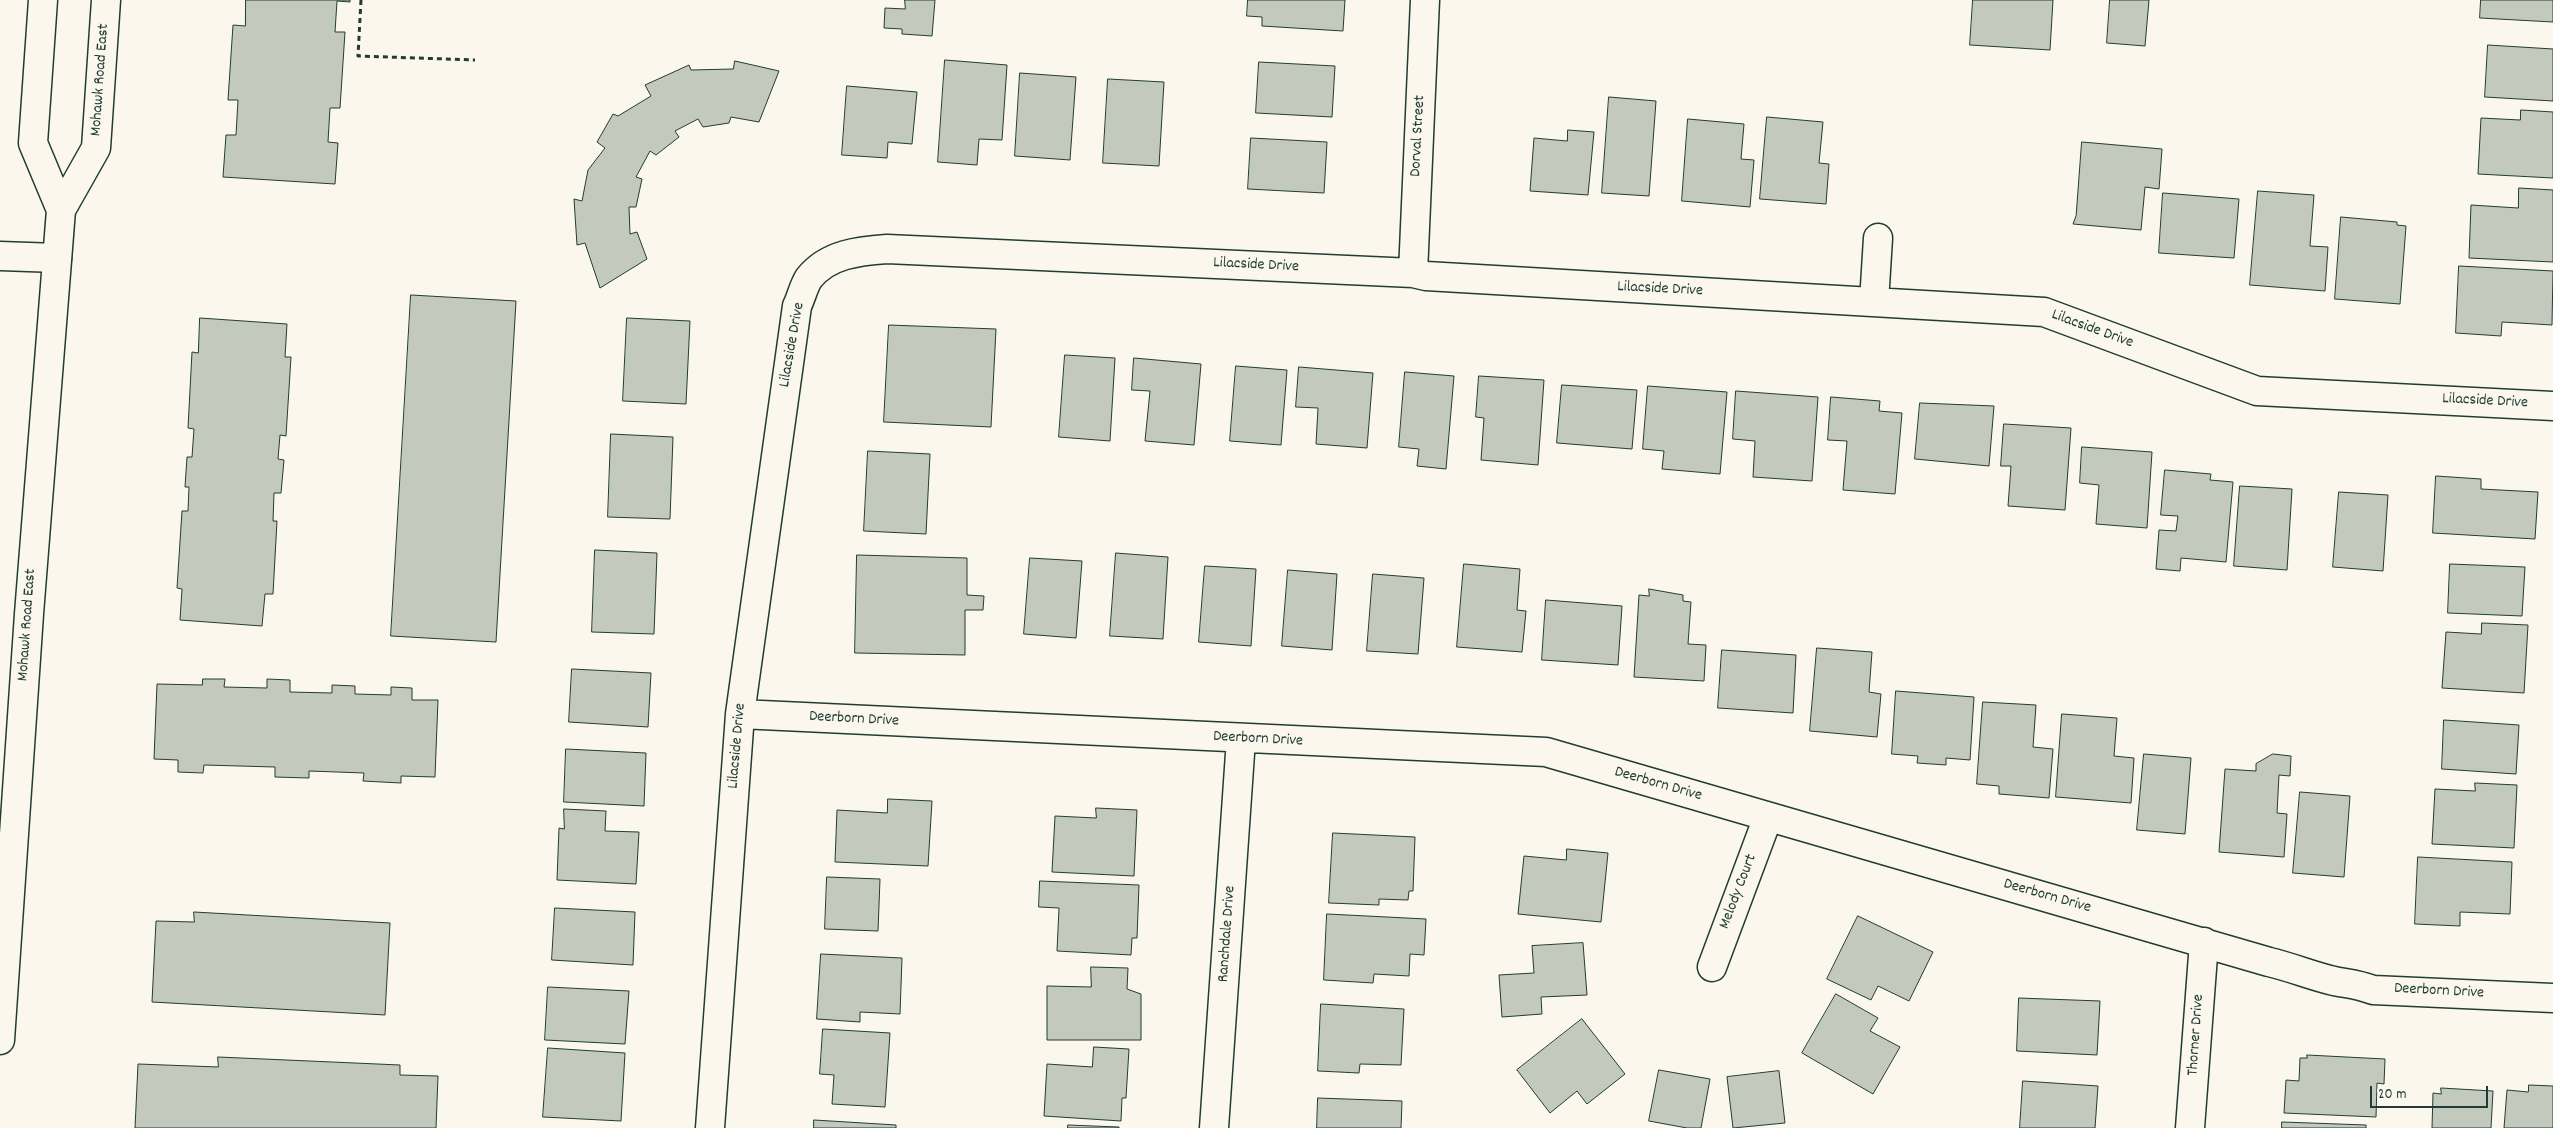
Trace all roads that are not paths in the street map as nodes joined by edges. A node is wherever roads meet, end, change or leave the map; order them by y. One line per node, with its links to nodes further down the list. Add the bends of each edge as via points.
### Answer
1 (43, 0): 4 (street, Mohawk Road East, via 34,143)
2 (106, 0): 4 (street, Mohawk Road East, via 96,148)
3 (1426, 0): 8 (street, Dorval Street)
4 (61, 210): 7 (street, Mohawk Road East)
5 (1878, 238): 9 (street)
6 (0, 256): 7 (street)
7 (57, 258): 14 (street, Mohawk Road East)
8 (1413, 273): 9 (street, Lilacside Drive); 11 (street, Lilacside Drive, via 887,249 856,252 831,260 809,278 797,306)
9 (1874, 302): 10 (street, Lilacside Drive, via 2044,312 2257,391)
10 (2553, 406)
11 (740, 714): 12 (street, Deerborn Drive); 19 (street, Lilacside Drive)
12 (1241, 739): 13 (street, Deerborn Drive, via 1546,752); 20 (street, Ranchdale Drive)
13 (1768, 817): 15 (street, Deerborn Drive); 16 (street, Melody Court)
14 (6, 858): 18 (street, Mohawk Road East)
15 (2204, 942): 17 (street, Deerborn Drive, via 2372,990); 21 (street, Thorner Drive)
16 (1712, 967)
17 (2553, 998)
18 (0, 1040)
19 (710, 1128)
20 (1214, 1128)
21 (2190, 1128)

